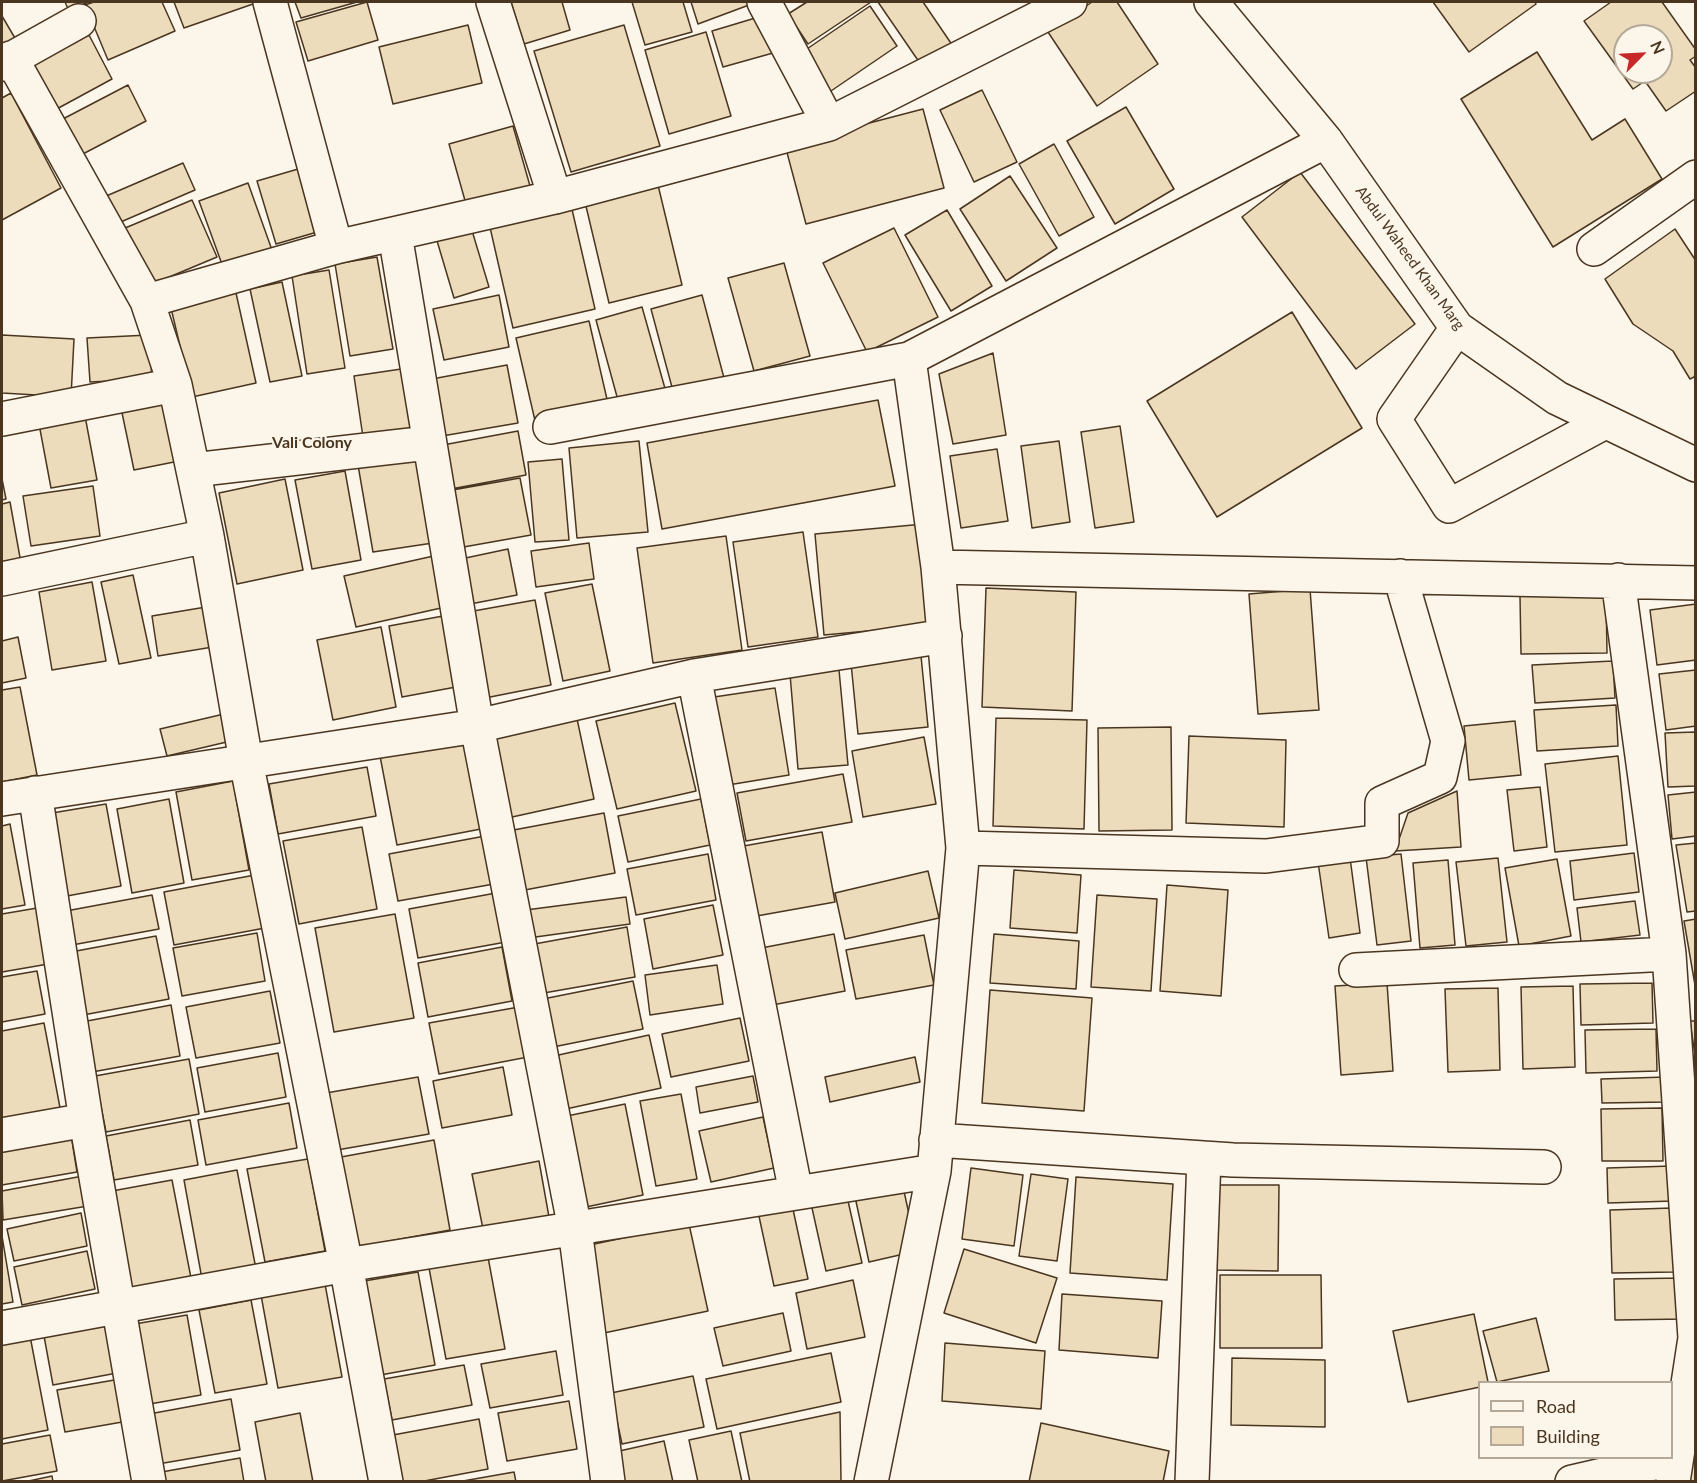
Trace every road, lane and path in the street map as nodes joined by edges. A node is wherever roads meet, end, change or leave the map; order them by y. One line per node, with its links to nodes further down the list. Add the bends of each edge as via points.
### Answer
1 (270, 2): 13 (street)
2 (493, 2): 11 (street)
3 (764, 2): 8 (street)
4 (1070, 2): 8 (street)
5 (1211, 2): 9 (street, Abdul Waheed Khan Marg)
6 (79, 21): 7 (street)
7 (6, 61): 15 (street)
8 (829, 124): 11 (street)
9 (1326, 141): 16 (street, Abdul Waheed Khan Marg); 17 (street)
10 (1695, 177): 14 (street)
11 (555, 197): 12 (street)
12 (395, 234): 13 (street); 22 (street)
13 (336, 247): 15 (street)
14 (1593, 249)
15 (147, 301): 18 (street)
16 (1457, 328): 20 (street, Abdul Waheed Khan Marg, via 1557,398); 20 (street, via 1394,419 1449,506)
17 (909, 359): 21 (street); 26 (street)
18 (175, 385): 19 (street); 24 (street)
19 (2, 419)
20 (1605, 422): 23 (street, Abdul Waheed Khan Marg)
21 (550, 427)
22 (428, 443): 24 (street); 33 (street)
23 (1695, 465)
24 (193, 470): 25 (street)
25 (207, 536): 28 (street); 34 (street)
26 (938, 567): 27 (street); 31 (street)
27 (1400, 576): 29 (street); 37 (street, via 1448,741 1440,777 1382,803 1382,841 1266,856)
28 (2, 579)
29 (1618, 580): 30 (street); 38 (street)
30 (1695, 583)
31 (945, 636): 32 (street); 37 (street)
32 (694, 676): 33 (street); 45 (street)
33 (477, 726): 34 (street); 46 (street)
34 (246, 760): 35 (street); 47 (street)
35 (35, 794): 36 (street); 40 (street)
36 (2, 799)
37 (963, 848): 42 (street)
38 (1669, 954): 39 (street); 50 (street, via 1695,1338)
39 (1356, 970)
40 (86, 1120): 41 (street); 48 (street)
41 (2, 1135)
42 (935, 1155): 43 (street); 45 (street); 54 (street)
43 (1204, 1158): 44 (street); 55 (street)
44 (1544, 1167)
45 (796, 1193): 46 (street)
46 (575, 1229): 47 (street); 53 (street)
47 (346, 1265): 48 (street); 52 (street)
48 (118, 1307): 49 (street); 51 (street)
49 (2, 1329)
50 (1675, 1470): 56 (street)
51 (149, 1482)
52 (386, 1482)
53 (608, 1482)
54 (871, 1482)
55 (1192, 1482)
56 (1572, 1482)

